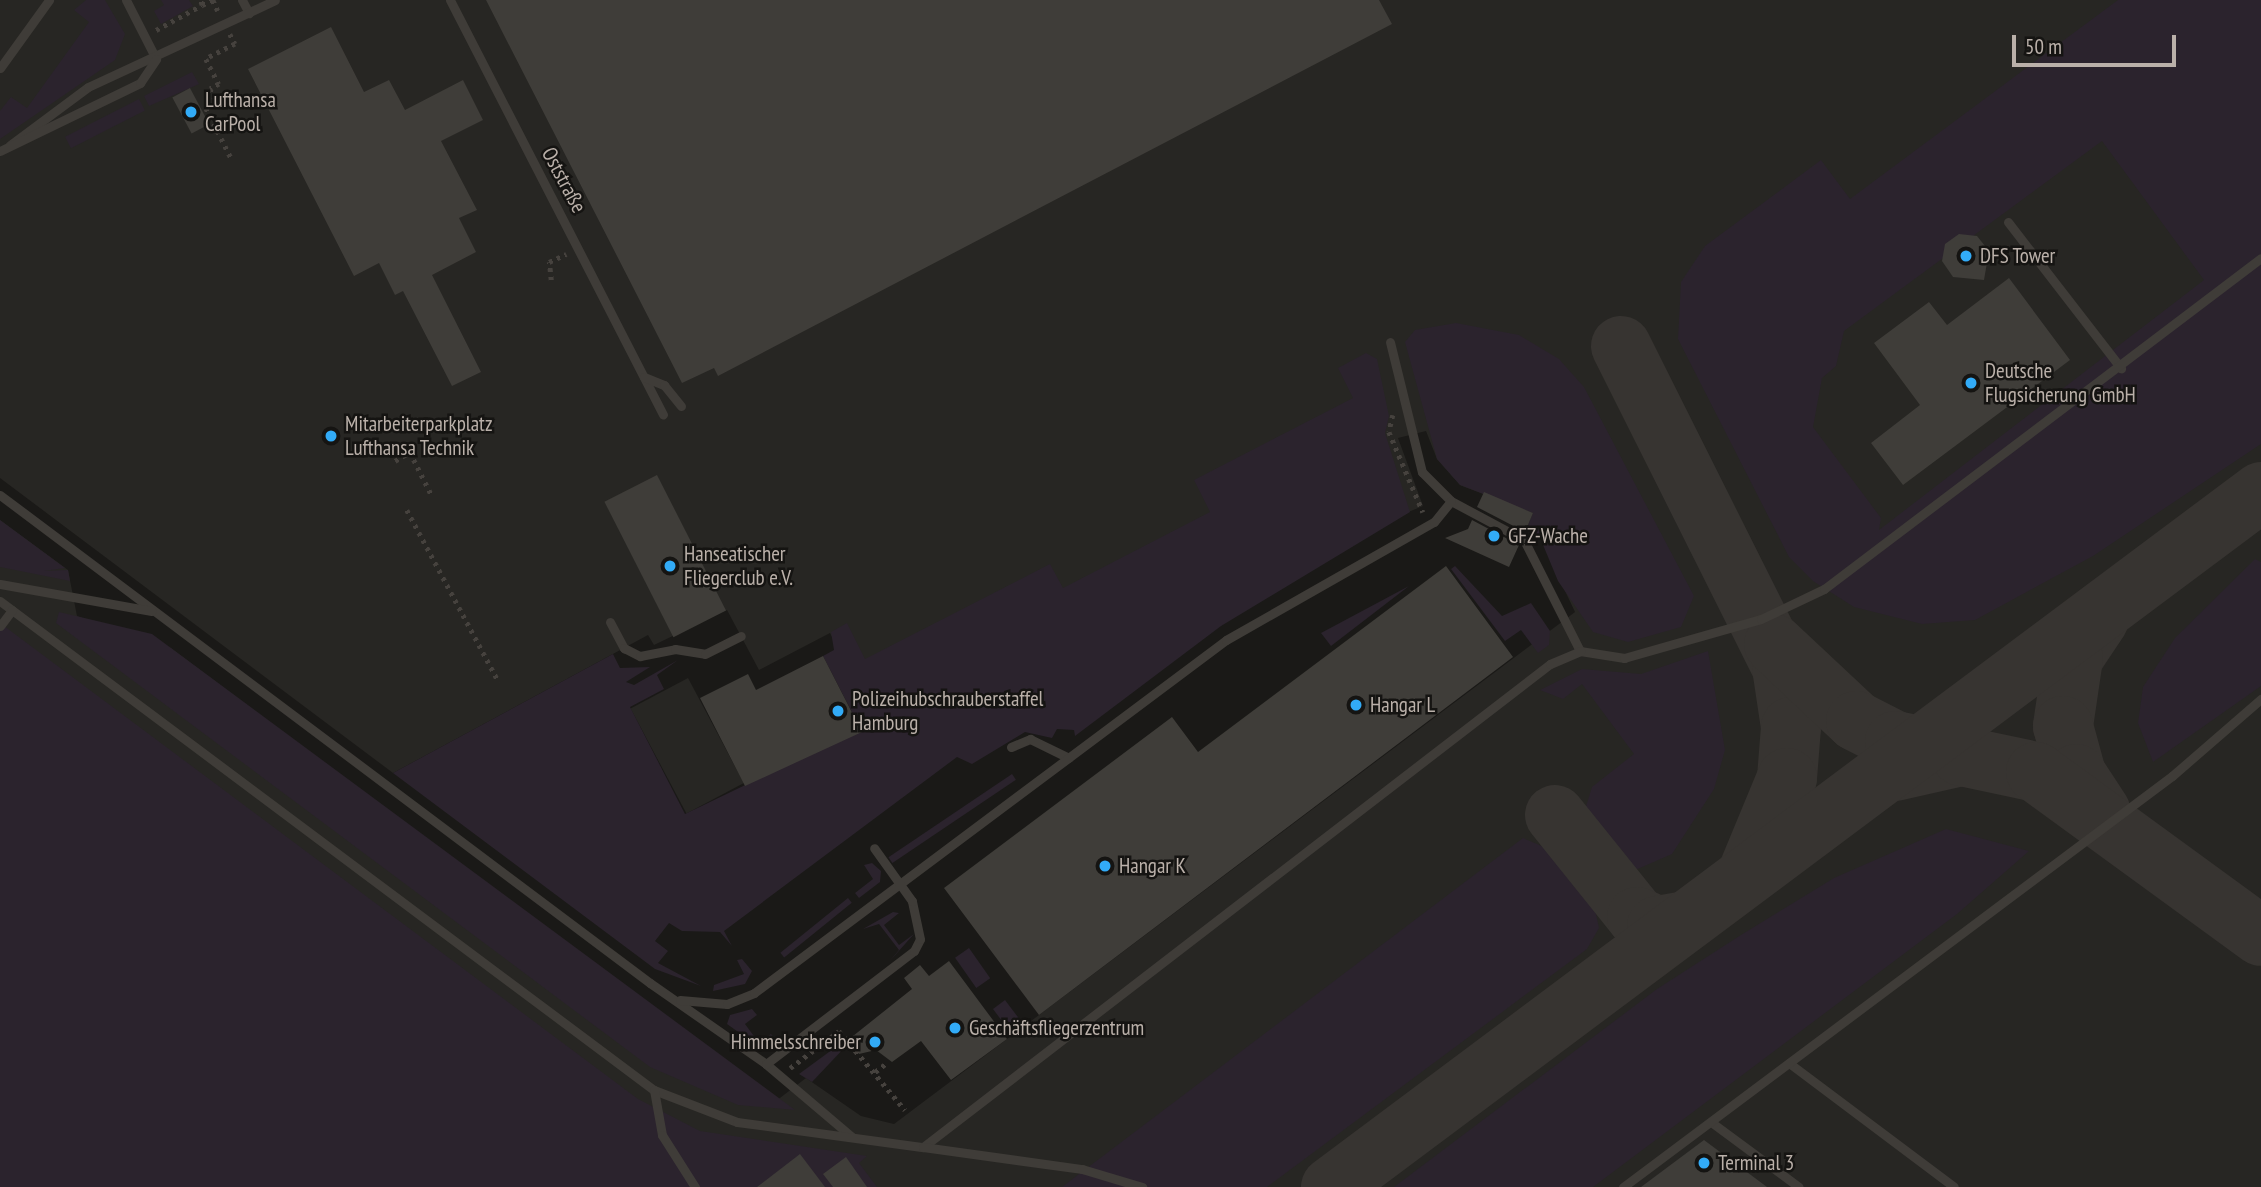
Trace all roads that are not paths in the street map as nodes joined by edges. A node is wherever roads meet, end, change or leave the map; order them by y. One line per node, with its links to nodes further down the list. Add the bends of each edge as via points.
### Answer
1 (50, 0): 9 (lane)
2 (126, 0): 8 (lane)
3 (242, 0): 7 (lane)
4 (450, 0): 16 (lane, Oststraße)
5 (271, 1): 6 (lane)
6 (257, 4): 7 (lane)
7 (249, 13): 8 (lane)
8 (156, 59): 10 (lane, via 88,87); 10 (lane, via 140,83)
9 (0, 68)
10 (10, 145): 11 (lane)
11 (0, 151)
12 (2008, 222): 15 (lane)
13 (2261, 258): 15 (lane)
14 (1390, 342): 20 (lane, via 1422,472)
15 (2121, 368): 28 (lane, via 1824,589 1761,619 1651,655 1625,658)
16 (644, 377): 17 (lane, via 664,385); 18 (lane, Oststraße)
17 (681, 406)
18 (663, 415)
19 (0, 495): 24 (lane)
20 (1451, 501): 28 (lane, via 1524,540); 31 (lane, via 1434,522 1226,640)
21 (0, 584): 24 (lane)
22 (0, 601): 23 (lane)
23 (12, 610): 26 (lane); 37 (lane)
24 (154, 611): 34 (lane)
25 (610, 622): 27 (lane, via 624,649 640,656 675,649 705,654)
26 (0, 626)
27 (741, 636)
28 (1580, 651): 40 (lane, via 1550,664)
29 (2261, 699): 35 (lane, via 2172,776)
30 (1011, 747): 31 (lane, via 1030,738)
31 (1069, 758): 33 (lane)
32 (874, 848): 33 (lane)
33 (901, 884): 34 (lane, via 754,993 712,1005); 36 (lane, via 921,925 914,951)
34 (675, 999): 36 (lane)
35 (1788, 1063): 38 (lane); 45 (lane)
36 (766, 1064): 39 (lane)
37 (654, 1090): 39 (lane, via 737,1122); 41 (lane, via 662,1135)
38 (1711, 1122): 43 (lane); 44 (lane)
39 (854, 1139): 40 (lane)
40 (923, 1147): 42 (lane, via 1082,1168)
41 (695, 1187)
42 (1142, 1187)
43 (1623, 1187)
44 (1799, 1187)
45 (1954, 1187)

